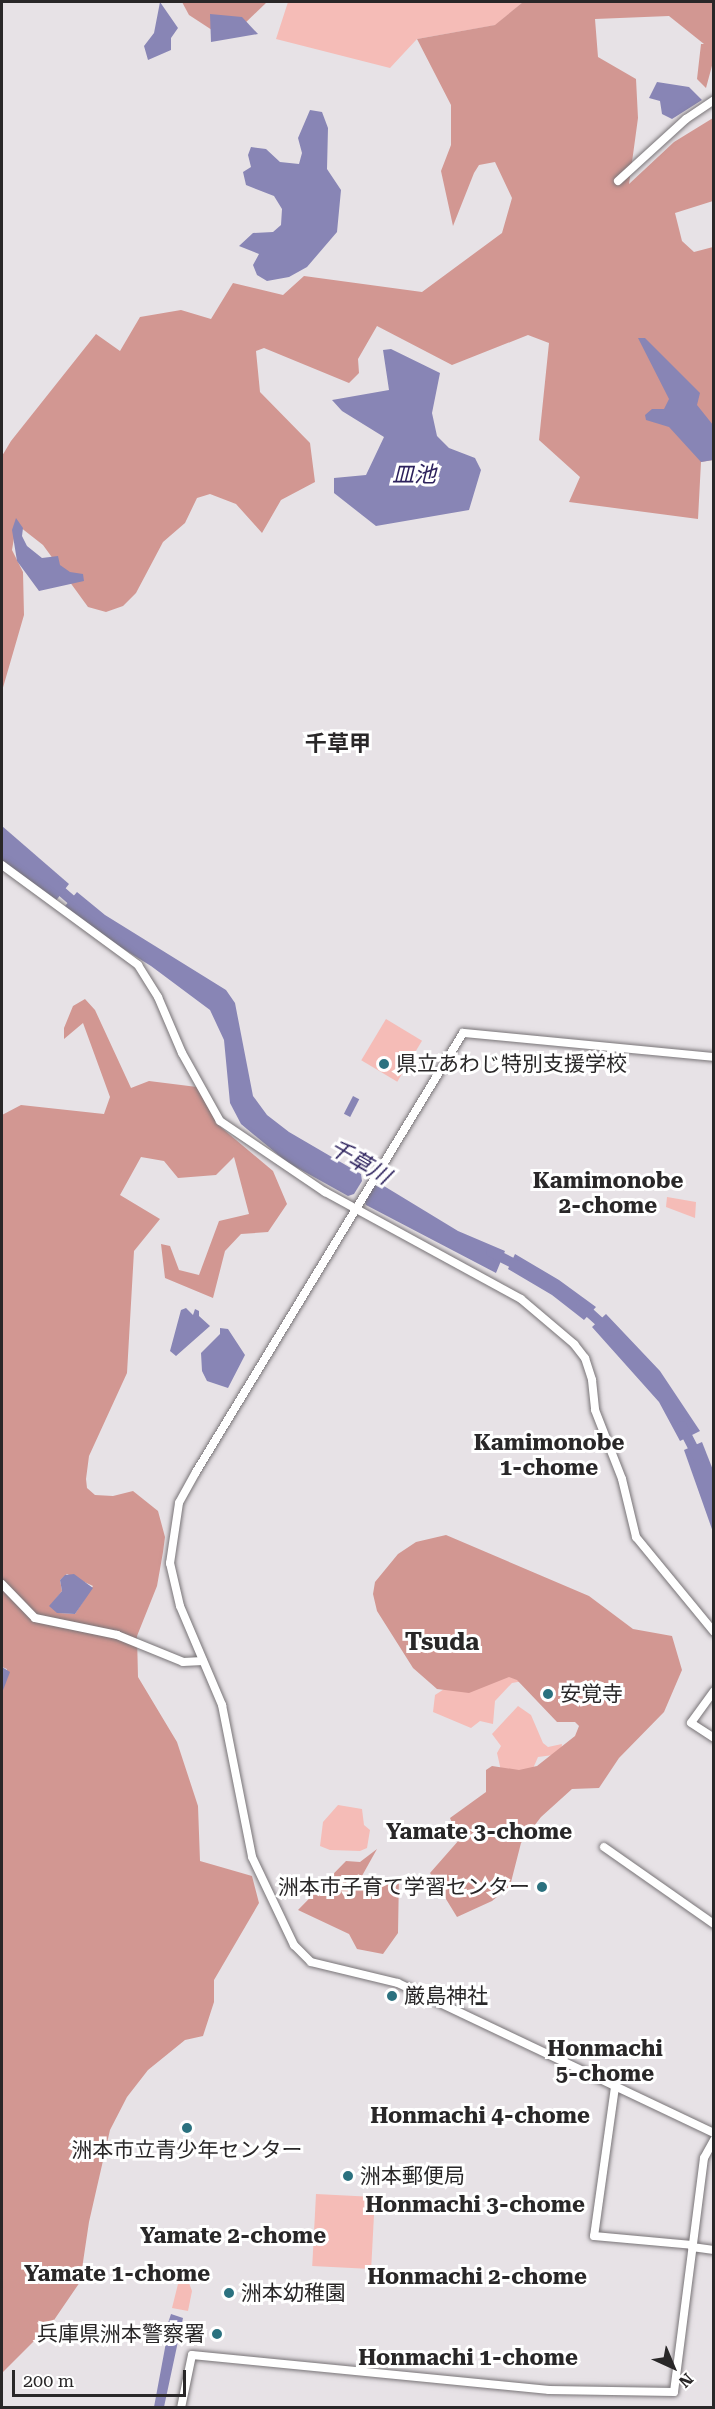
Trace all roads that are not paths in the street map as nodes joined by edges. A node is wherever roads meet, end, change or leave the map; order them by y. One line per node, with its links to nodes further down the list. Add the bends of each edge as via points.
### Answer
1 (714, 100): 2 (street, via 686,119)
2 (618, 181)
3 (2, 865): 5 (street, via 88,931 132,958 158,997 182,1053 220,1121 305,1180)
4 (714, 1057): 5 (street, via 464,1032)
5 (356, 1208): 7 (street, via 521,1299 574,1344 585,1358 595,1410 622,1479 636,1537); 8 (street, via 179,1503 170,1563 180,1606)
6 (2, 1584): 8 (street, via 35,1618 117,1635 183,1662)
7 (714, 1632)
8 (203, 1660): 13 (street, via 222,1706 252,1857 294,1945 311,1962 399,1983)
9 (714, 1691): 10 (street, via 691,1723)
10 (714, 1737)
11 (604, 1847): 12 (street)
12 (714, 1924)
13 (615, 2087): 14 (street); 16 (street, via 594,2236)
14 (714, 2133)
15 (714, 2140): 16 (street, via 704,2158)
16 (692, 2246): 17 (street); 18 (street, via 674,2392 549,2390 192,2355)
17 (714, 2250)
18 (181, 2408)

